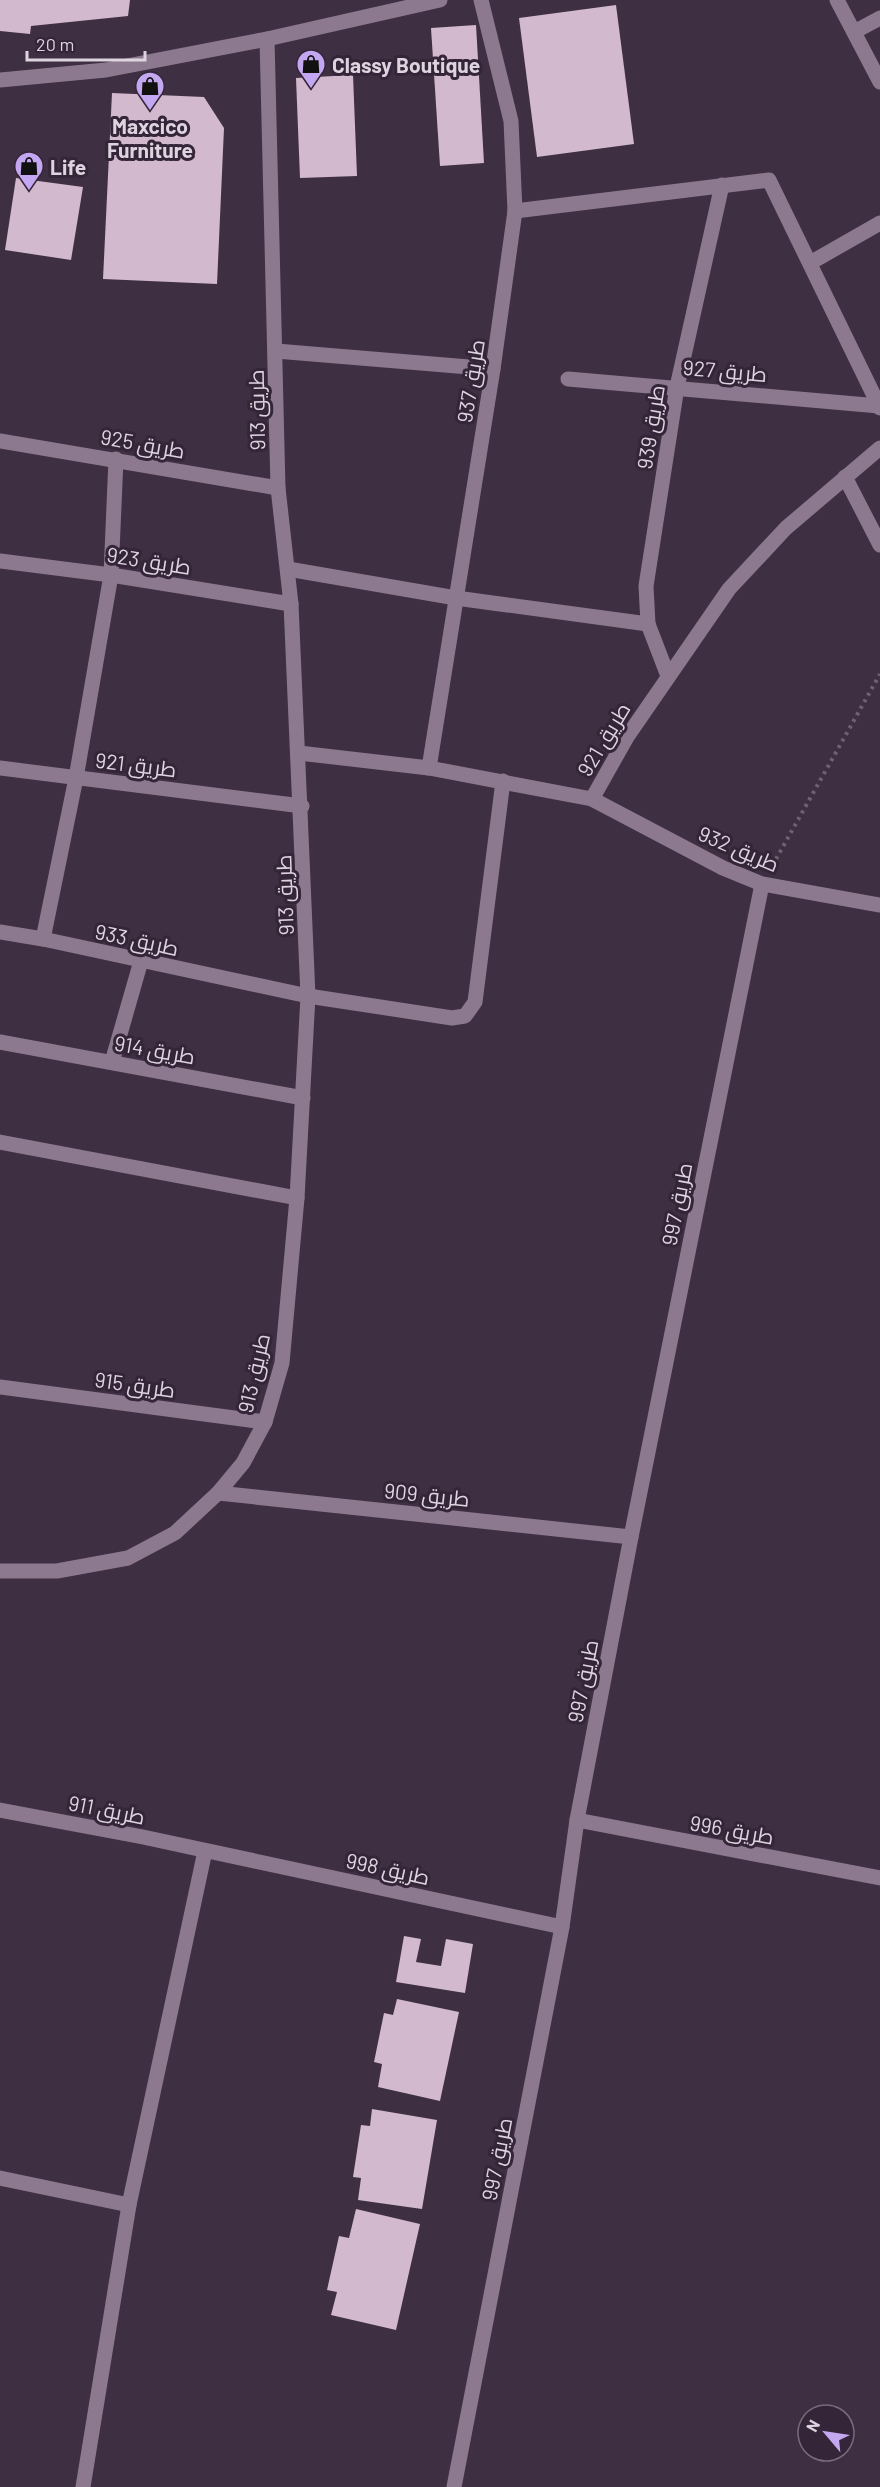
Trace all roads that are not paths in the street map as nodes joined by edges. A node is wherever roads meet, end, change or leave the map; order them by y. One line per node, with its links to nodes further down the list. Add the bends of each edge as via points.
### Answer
1 (440, 0): 6 (street)
2 (481, 0): 10 (street, طريق 937, via 512,121)
3 (837, 0): 5 (street)
4 (880, 18): 5 (street)
5 (854, 32): 8 (street)
6 (267, 39): 7 (street, via 106,70); 13 (street, طريق 913)
7 (0, 80)
8 (880, 82)
9 (722, 185): 10 (street); 12 (street, via 769,180); 16 (street, طريق 939)
10 (514, 211): 14 (street, طريق 937)
11 (880, 223): 12 (street)
12 (810, 263): 17 (street)
13 (276, 351): 14 (street); 22 (street, طريق 913)
14 (493, 369): 27 (street, طريق 937)
15 (568, 379): 16 (street, طريق 927)
16 (677, 387): 17 (street, طريق 927); 29 (street, طريق 939, via 646,586)
17 (879, 407)
18 (0, 441): 20 (street, طريق 925)
19 (880, 448): 21 (street, طريق 921)
20 (116, 459): 22 (street, طريق 925); 26 (street)
21 (845, 477): 23 (street); 30 (street, طريق 921, via 786,528 729,589)
22 (279, 488): 25 (street, طريق 913)
23 (880, 545)
24 (0, 561): 26 (street, طريق 923)
25 (288, 568): 27 (street); 28 (street, طريق 913)
26 (111, 575): 28 (street, طريق 923); 34 (street)
27 (456, 598): 29 (street); 33 (street, طريق 937)
28 (291, 604): 31 (street, طريق 913)
29 (648, 624): 30 (street, طريق 939)
30 (668, 676): 36 (street, طريق 921)
31 (299, 753): 33 (street, طريق 921); 37 (street, طريق 913)
32 (0, 768): 34 (street, طريق 921)
33 (429, 768): 35 (street, طريق 921)
34 (76, 778): 37 (street, طريق 921); 41 (street)
35 (503, 781): 36 (street, طريق 921); 43 (street, طريق 933, via 475,1002 465,1016 452,1018)
36 (592, 799): 38 (street, طريق 932, via 723,868)
37 (302, 806): 43 (street, طريق 913)
38 (762, 884): 39 (street, طريق 932); 52 (street, طريق 997)
39 (880, 905)
40 (1, 936): 41 (street)
41 (44, 939): 42 (street, طريق 933)
42 (141, 961): 43 (street, طريق 933); 45 (street)
43 (308, 996): 46 (street, طريق 913)
44 (0, 1042): 45 (street, طريق 914)
45 (112, 1062): 46 (street, طريق 914)
46 (303, 1098): 48 (street, طريق 913)
47 (0, 1142): 48 (street)
48 (297, 1198): 50 (street, طريق 913, via 282,1363)
49 (0, 1387): 50 (street, طريق 915)
50 (265, 1422): 51 (street, طريق 913, via 243,1463)
51 (218, 1493): 52 (street, طريق 909); 53 (street, طريق 913, via 175,1533 128,1558 57,1571)
52 (631, 1537): 55 (street, طريق 997)
53 (0, 1571)
54 (0, 1810): 56 (street, طريق 911)
55 (577, 1820): 57 (street, طريق 996); 58 (street, طريق 997)
56 (205, 1851): 58 (street, طريق 998); 60 (street)
57 (880, 1878)
58 (562, 1927): 62 (street, طريق 997)
59 (0, 2178): 60 (street)
60 (129, 2205): 61 (street)
61 (83, 2487)
62 (454, 2487)

